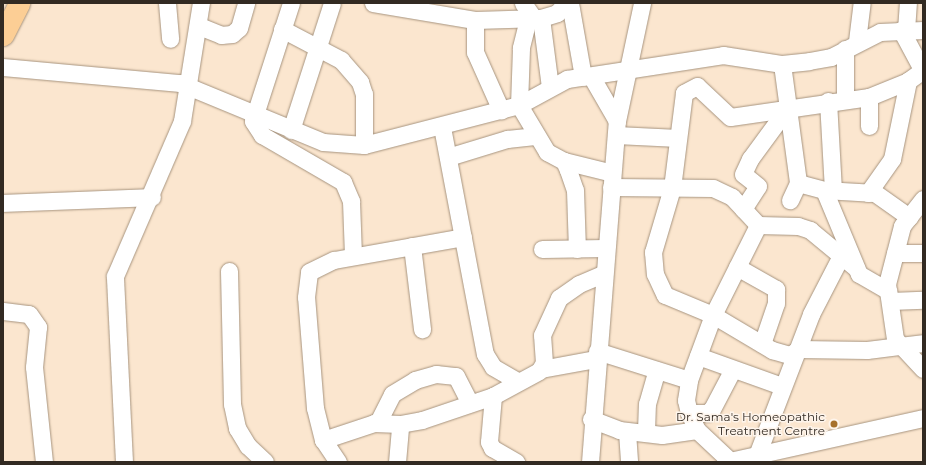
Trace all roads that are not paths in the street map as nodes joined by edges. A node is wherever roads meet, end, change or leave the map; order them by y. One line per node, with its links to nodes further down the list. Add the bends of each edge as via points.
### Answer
1 (6, 3): 16 (main road)
2 (19, 3): 22 (main road)
3 (167, 3): 23 (street)
4 (201, 3): 19 (street)
5 (246, 3): 19 (street, via 239,28 232,34 221,35)
6 (291, 3): 20 (street)
7 (332, 3): 25 (street)
8 (373, 3): 15 (street)
9 (523, 3): 17 (street)
10 (566, 3): 17 (street, via 557,13)
11 (570, 3): 30 (street)
12 (642, 3): 28 (street)
13 (862, 3): 24 (street)
14 (908, 3): 21 (street)
15 (401, 6): 18 (street)
16 (3, 10)
17 (534, 19): 18 (street); 33 (street); 37 (street, via 521,48)
18 (475, 20): 39 (street, via 475,52)
19 (199, 26): 32 (street)
20 (282, 29): 25 (street); 40 (street)
21 (910, 30): 24 (street, via 880,32); 29 (street)
22 (3, 35)
23 (170, 40)
24 (851, 45): 26 (street, via 831,57); 35 (street)
25 (319, 46): 44 (street); 47 (street, via 341,60 360,82 364,94)
26 (782, 64): 28 (street, via 723,55); 38 (street)
27 (3, 67): 32 (street)
28 (629, 69): 30 (street); 43 (street)
29 (923, 70): 31 (street)
30 (587, 76): 33 (street); 43 (street)
31 (908, 81): 34 (street); 54 (street, via 892,159)
32 (188, 85): 40 (street); 55 (street, via 182,121)
33 (550, 87): 37 (street)
34 (869, 97): 35 (street); 41 (street)
35 (845, 100): 36 (street)
36 (828, 101): 38 (street); 53 (street)
37 (519, 105): 39 (street); 45 (street)
38 (789, 106): 46 (street, via 730,116 697,86 684,93); 51 (street); 59 (street, via 750,158 744,174 758,186)
39 (501, 110): 42 (street)
40 (253, 113): 44 (street); 69 (street, via 255,126 262,135 343,182 351,201)
41 (869, 126)
42 (442, 127): 47 (street); 48 (street)
43 (616, 128): 46 (street); 50 (street)
44 (291, 130): 47 (street, via 323,142)
45 (537, 136): 48 (street, via 507,139); 49 (street, via 547,152)
46 (678, 138): 52 (street)
47 (364, 145)
48 (448, 157): 62 (street)
49 (564, 161): 50 (street); 66 (street, via 575,190)
50 (612, 180): 52 (street); 64 (street)
51 (798, 184): 53 (street); 57 (street)
52 (672, 188): 59 (street, via 713,188 732,197); 78 (street, via 653,252 655,274 665,295)
53 (828, 190): 54 (street); 72 (street)
54 (868, 193): 60 (street, via 876,193)
55 (152, 197): 58 (street); 107 (street, via 124,248 115,276)
56 (923, 199): 60 (street)
57 (790, 200)
58 (3, 203)
59 (743, 209): 61 (street)
60 (909, 217): 67 (street, via 902,226)
61 (758, 225): 70 (street, via 798,226 810,230); 71 (street)
62 (463, 237): 63 (street); 91 (street, via 485,354 493,367)
63 (412, 246): 69 (street); 79 (street)
64 (606, 248): 66 (street); 74 (street)
65 (542, 249): 66 (street)
66 (577, 249)
67 (895, 253): 68 (street); 75 (street)
68 (923, 253)
69 (353, 256): 103 (street, via 313,268 306,280 314,408)
70 (841, 256): 72 (street); 83 (street, via 811,314)
71 (737, 267): 78 (street); 82 (street, via 776,289 776,303)
72 (856, 268): 75 (street, via 859,274)
73 (229, 270): 108 (street, via 232,404 237,428 248,446)
74 (603, 274): 84 (street); 86 (street, via 579,284 559,298 542,335)
75 (889, 296): 76 (street); 80 (street, via 895,339)
76 (923, 300)
77 (3, 311): 106 (street, via 29,314 38,327 34,367)
78 (713, 315): 82 (street); 85 (street)
79 (422, 329)
80 (899, 343): 81 (street); 83 (street, via 867,350); 88 (street)
81 (923, 343)
82 (762, 344): 83 (street, via 790,355)
83 (799, 349): 92 (street)
84 (597, 355): 86 (street); 89 (street); 97 (street)
85 (698, 356): 87 (street); 90 (street)
86 (541, 369): 91 (street)
87 (733, 369): 92 (street); 95 (street, via 712,409 707,413)
88 (923, 369)
89 (657, 370): 90 (street); 101 (street, via 647,404)
90 (690, 380): 95 (street, via 686,400)
91 (517, 381): 93 (street)
92 (782, 386): 104 (street)
93 (493, 396): 94 (street); 111 (street, via 490,442 492,448)
94 (470, 403): 98 (street, via 456,376 436,374 415,380 392,394); 99 (street)
95 (689, 413): 100 (street)
96 (923, 418): 104 (street)
97 (591, 419): 102 (street); 112 (street)
98 (378, 422): 99 (street); 103 (street)
99 (400, 424): 110 (street)
100 (697, 430): 101 (street, via 662,435); 105 (street)
101 (646, 431): 102 (street)
102 (627, 432): 113 (street)
103 (323, 440): 109 (street)
104 (757, 455): 105 (street)
105 (734, 461)
106 (44, 462)
107 (124, 462)
108 (265, 462)
109 (338, 462)
110 (396, 462)
111 (516, 462)
112 (590, 462)
113 (629, 462)

